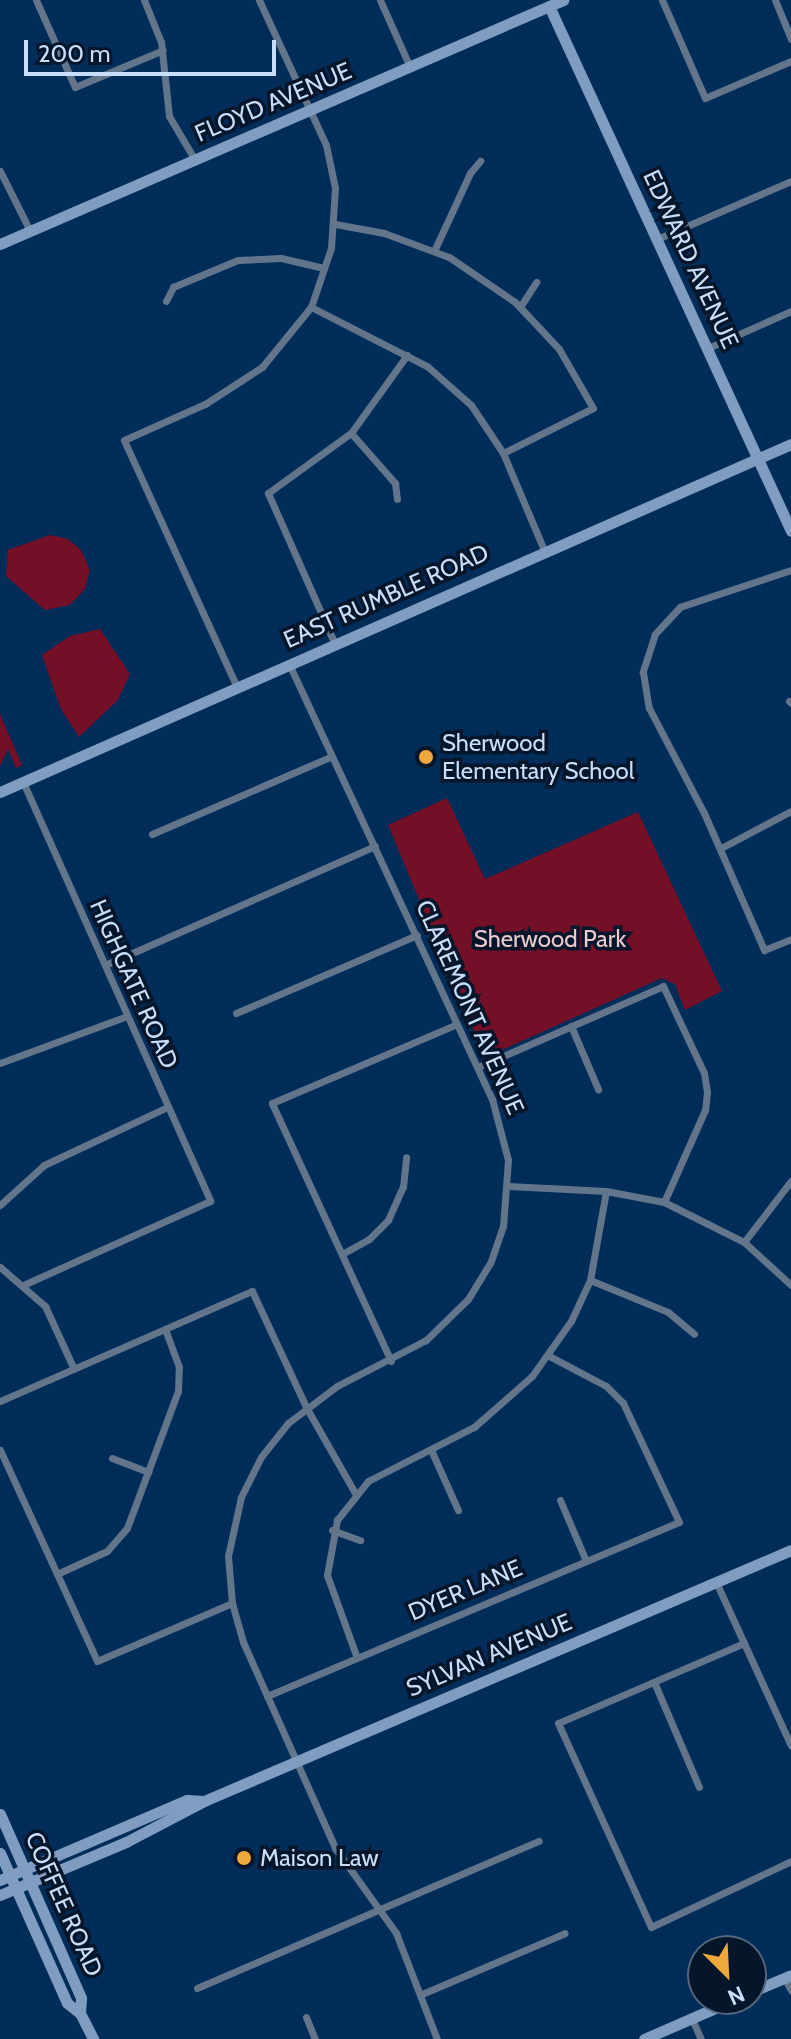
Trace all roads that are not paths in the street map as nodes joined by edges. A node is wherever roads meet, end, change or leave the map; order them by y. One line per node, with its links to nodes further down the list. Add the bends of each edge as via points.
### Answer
1 (36, 0): 10 (street, via 75,87)
2 (144, 0): 10 (street)
3 (259, 0): 13 (street)
4 (380, 0): 12 (street)
5 (563, 0): 8 (street, FLOYD AVENUE)
6 (662, 0): 11 (street, via 705,98)
7 (775, 0): 9 (street)
8 (549, 6): 12 (street, FLOYD AVENUE); 20 (street, EDWARD AVENUE)
9 (791, 39)
10 (163, 50): 14 (street, via 165,104)
11 (791, 61)
12 (410, 67): 13 (street, FLOYD AVENUE)
13 (312, 108): 14 (street, FLOYD AVENUE); 18 (street, via 331,164)
14 (195, 160): 19 (street, FLOYD AVENUE)
15 (480, 161): 22 (street)
16 (0, 171): 19 (street)
17 (791, 181): 20 (street)
18 (335, 224): 22 (street, via 384,233); 23 (street)
19 (30, 231): 21 (street, FLOYD AVENUE)
20 (657, 239): 29 (street, EDWARD AVENUE)
21 (0, 244)
22 (434, 251): 27 (street, via 472,270)
23 (324, 268): 25 (street, via 281,258 238,260 173,287); 26 (street)
24 (536, 282): 27 (street)
25 (166, 301)
26 (311, 307): 30 (street); 41 (street, via 280,349 244,381 124,440)
27 (520, 307): 33 (street, via 559,349 593,408)
28 (791, 311): 29 (street)
29 (708, 348): 34 (street, EDWARD AVENUE)
30 (407, 355): 31 (street); 33 (street, via 446,380 471,405)
31 (351, 433): 35 (street, via 395,483); 39 (street, via 268,493)
32 (791, 444): 34 (street, EAST RUMBLE ROAD)
33 (503, 453): 37 (street)
34 (759, 458): 36 (street, EDWARD AVENUE); 37 (street, EAST RUMBLE ROAD)
35 (397, 499)
36 (791, 531)
37 (544, 550): 39 (street, EAST RUMBLE ROAD)
38 (791, 570): 48 (street, via 680,607 650,644 643,683 654,720)
39 (334, 642): 40 (street, EAST RUMBLE ROAD)
40 (288, 662): 41 (street, EAST RUMBLE ROAD); 42 (street, CLAREMONT AVENUE)
41 (236, 685): 43 (street, EAST RUMBLE ROAD)
42 (332, 756): 46 (street); 47 (street, CLAREMONT AVENUE)
43 (23, 782): 44 (street, EAST RUMBLE ROAD); 51 (street, HIGHGATE ROAD)
44 (0, 792)
45 (791, 811): 48 (street)
46 (152, 834)
47 (375, 846): 49 (street, CLAREMONT AVENUE); 51 (street)
48 (721, 848): 50 (street, via 764,950)
49 (417, 935): 52 (street); 54 (street, CLAREMONT AVENUE)
50 (791, 939)
51 (105, 965): 53 (street, HIGHGATE ROAD)
52 (236, 1013)
53 (127, 1016): 56 (street); 59 (street, HIGHGATE ROAD)
54 (457, 1024): 57 (street, CLAREMONT AVENUE); 67 (street, via 272,1103)
55 (571, 1026): 57 (street); 58 (street); 64 (street, via 663,986 707,1092 705,1110)
56 (0, 1063)
57 (478, 1067): 62 (street, CLAREMONT AVENUE, via 500,1119)
58 (598, 1089)
59 (167, 1107): 65 (street, via 44,1165); 70 (street, HIGHGATE ROAD, via 210,1201)
60 (406, 1157): 67 (street, via 403,1187 388,1220)
61 (791, 1181): 66 (street)
62 (508, 1186): 63 (street); 75 (street, CLAREMONT AVENUE, via 498,1243 468,1299 426,1340)
63 (606, 1191): 64 (street); 69 (street)
64 (664, 1202): 66 (street)
65 (0, 1205)
66 (744, 1242): 71 (street)
67 (342, 1254): 75 (street)
68 (0, 1267): 70 (street)
69 (590, 1280): 73 (street, via 654,1304); 74 (street)
70 (25, 1284): 76 (street, via 52,1318)
71 (791, 1285)
72 (165, 1329): 76 (street); 78 (street, via 252,1291); 82 (street, via 180,1379)
73 (694, 1334)
74 (549, 1356): 80 (street, via 495,1412); 89 (street, DYER LANE, via 606,1386 623,1403 679,1522)
75 (391, 1361): 78 (street, CLAREMONT AVENUE)
76 (74, 1369): 77 (street)
77 (0, 1401)
78 (306, 1407): 83 (street); 92 (street, CLAREMONT AVENUE, via 274,1439 241,1497 228,1556)
79 (0, 1450): 90 (street)
80 (431, 1450): 83 (street, via 380,1473); 85 (street)
81 (112, 1458): 82 (street)
82 (148, 1472): 90 (street, via 115,1545)
83 (355, 1493): 86 (street)
84 (560, 1500): 89 (street)
85 (458, 1510)
86 (332, 1530): 87 (street); 94 (street, via 328,1586)
87 (360, 1540)
88 (791, 1550): 91 (street, SYLVAN AVENUE)
89 (586, 1561): 94 (street, DYER LANE)
90 (57, 1574): 92 (street, via 97,1661)
91 (716, 1582): 93 (street); 98 (street, SYLVAN AVENUE)
92 (232, 1603): 96 (street, CLAREMONT AVENUE)
93 (744, 1643): 95 (street); 97 (street)
94 (357, 1658): 96 (street, DYER LANE)
95 (654, 1682): 99 (street); 104 (street, via 558,1723 651,1927)
96 (267, 1696): 98 (street, CLAREMONT AVENUE)
97 (791, 1746)
98 (297, 1761): 100 (street, SYLVAN AVENUE); 110 (street, CLAREMONT AVENUE, via 335,1848)
99 (699, 1787)
100 (204, 1801): 105 (street, SYLVAN AVENUE, via 187,1800); 107 (street, SYLVAN AVENUE, via 192,1811)
101 (0, 1814): 105 (street, COFFEE ROAD)
102 (539, 1841): 110 (street)
103 (0, 1853): 106 (street, COFFEE ROAD)
104 (791, 1861)
105 (24, 1868): 106 (street, SYLVAN AVENUE); 107 (street, COFFEE ROAD)
106 (5, 1877): 108 (street, COFFEE ROAD)
107 (30, 1882): 108 (street, SYLVAN AVENUE); 117 (street, COFFEE ROAD, via 81,1998)
108 (16, 1888): 109 (street, SYLVAN AVENUE); 117 (street, COFFEE ROAD, via 67,2003)
109 (0, 1895)
110 (381, 1909): 114 (street); 116 (street, CLAREMONT AVENUE)
111 (565, 1933): 116 (street)
112 (788, 1976): 113 (street); 115 (street)
113 (767, 1985)
114 (197, 1988)
115 (791, 1990)
116 (422, 1994): 123 (street, CLAREMONT AVENUE)
117 (80, 2013): 121 (street, COFFEE ROAD)
118 (701, 2015): 120 (street)
119 (306, 2017): 122 (street)
120 (692, 2019): 124 (street); 125 (street)
121 (93, 2039)
122 (315, 2039)
123 (437, 2039)
124 (644, 2039)
125 (701, 2039)

